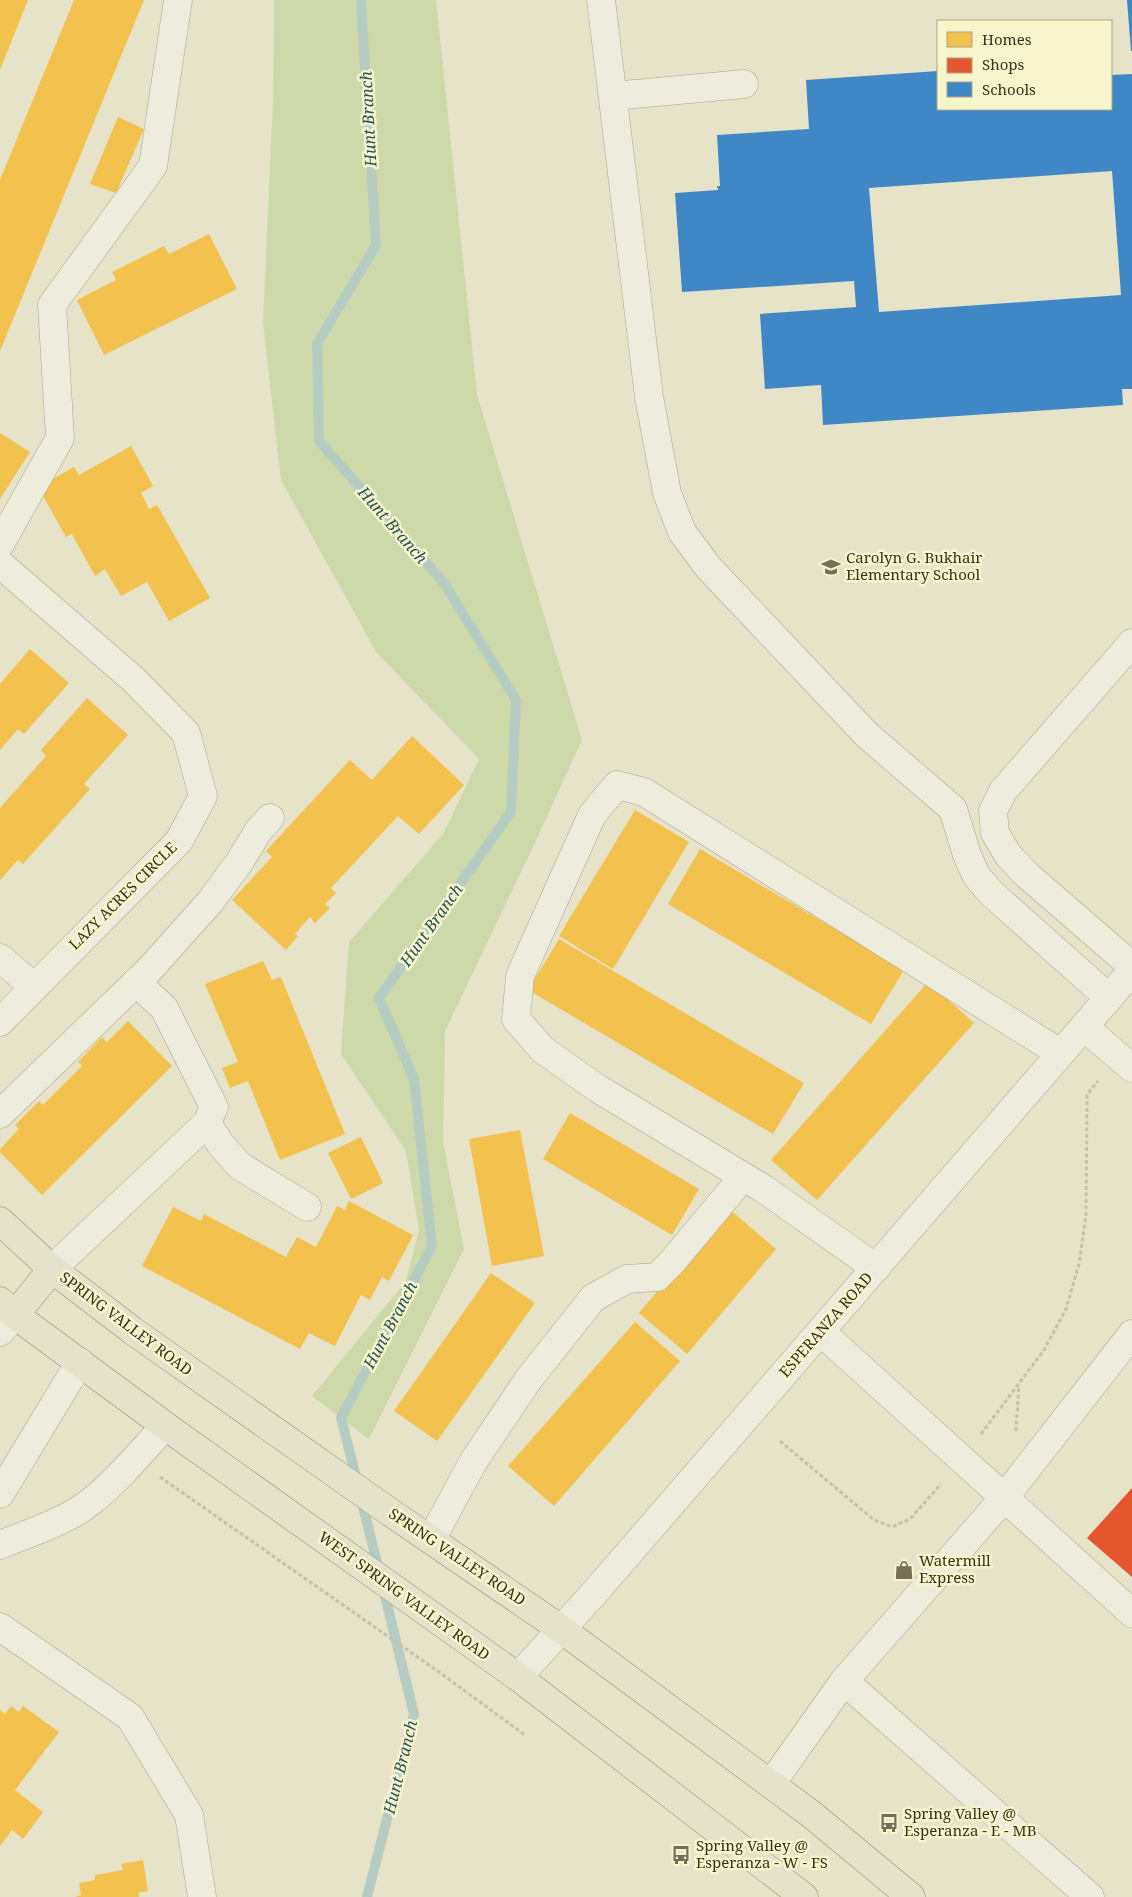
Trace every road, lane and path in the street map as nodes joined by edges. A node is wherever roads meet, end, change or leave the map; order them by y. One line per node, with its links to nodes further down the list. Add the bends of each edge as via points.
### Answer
1 (178, 0): 5 (street, via 153,166 52,304 60,438)
2 (601, 0): 4 (street)
3 (744, 84): 4 (street)
4 (613, 96): 9 (street, via 649,397 667,493 682,532 708,567 867,736)
5 (0, 544)
6 (0, 564): 15 (street, LAZY ACRES CIRCLE, via 133,679 186,733 203,796 179,841)
7 (1132, 643): 8 (street)
8 (1003, 791): 9 (street, via 974,805); 12 (street, via 993,812 995,833 1008,855)
9 (953, 810): 16 (street, via 976,875 991,893)
10 (270, 818): 14 (street, via 210,902)
11 (0, 958): 15 (street)
12 (1132, 966)
13 (1132, 972): 16 (street, ESPERANZA ROAD)
14 (136, 982): 21 (street); 22 (street, via 164,1008 214,1107)
15 (34, 987): 17 (street, LAZY ACRES CIRCLE)
16 (1109, 998): 18 (street, ESPERANZA ROAD)
17 (0, 1022)
18 (1084, 1027): 19 (street, ESPERANZA ROAD); 20 (street)
19 (1060, 1053): 23 (street, via 644,792 617,785 592,815 520,976 516,1019 544,1050 597,1088); 27 (street, ESPERANZA ROAD)
20 (1125, 1062): 34 (path, via 1087,1095 1086,1215 1079,1264 1066,1309 1044,1350)
21 (0, 1114)
22 (207, 1122): 24 (street, via 240,1166); 26 (street)
23 (742, 1177): 27 (street); 38 (street, via 656,1277 628,1279 593,1298 528,1380 484,1445)
24 (307, 1207)
25 (0, 1221): 26 (main road, SPRING VALLEY ROAD)
26 (52, 1268): 28 (main road); 38 (main road, SPRING VALLEY ROAD, via 133,1331)
27 (876, 1268): 29 (street, ESPERANZA ROAD)
28 (5, 1316): 31 (main road, WEST SPRING VALLEY ROAD)
29 (821, 1332): 34 (street); 42 (street, ESPERANZA ROAD)
30 (1132, 1334): 37 (street)
31 (80, 1362): 32 (main road, WEST SPRING VALLEY ROAD); 36 (street)
32 (165, 1426): 35 (street); 43 (main road, WEST SPRING VALLEY ROAD)
33 (780, 1441): 34 (path, via 874,1520 892,1527 910,1519)
34 (961, 1458): 37 (street)
35 (135, 1460): 39 (street, via 92,1501 55,1523); 45 (path)
36 (0, 1494)
37 (1004, 1498): 40 (street); 44 (street)
38 (431, 1540): 42 (main road, SPRING VALLEY ROAD)
39 (0, 1545)
40 (1132, 1613)
41 (0, 1627): 47 (street, via 130,1717 189,1815)
42 (561, 1629): 43 (street, ESPERANZA ROAD); 46 (main road, SPRING VALLEY ROAD)
43 (518, 1677): 48 (main road, WEST SPRING VALLEY ROAD)
44 (844, 1681): 46 (street); 50 (street)
45 (526, 1735)
46 (770, 1784): 49 (main road, SPRING VALLEY ROAD)
47 (202, 1897)
48 (804, 1897)
49 (911, 1897)
50 (1090, 1897)

